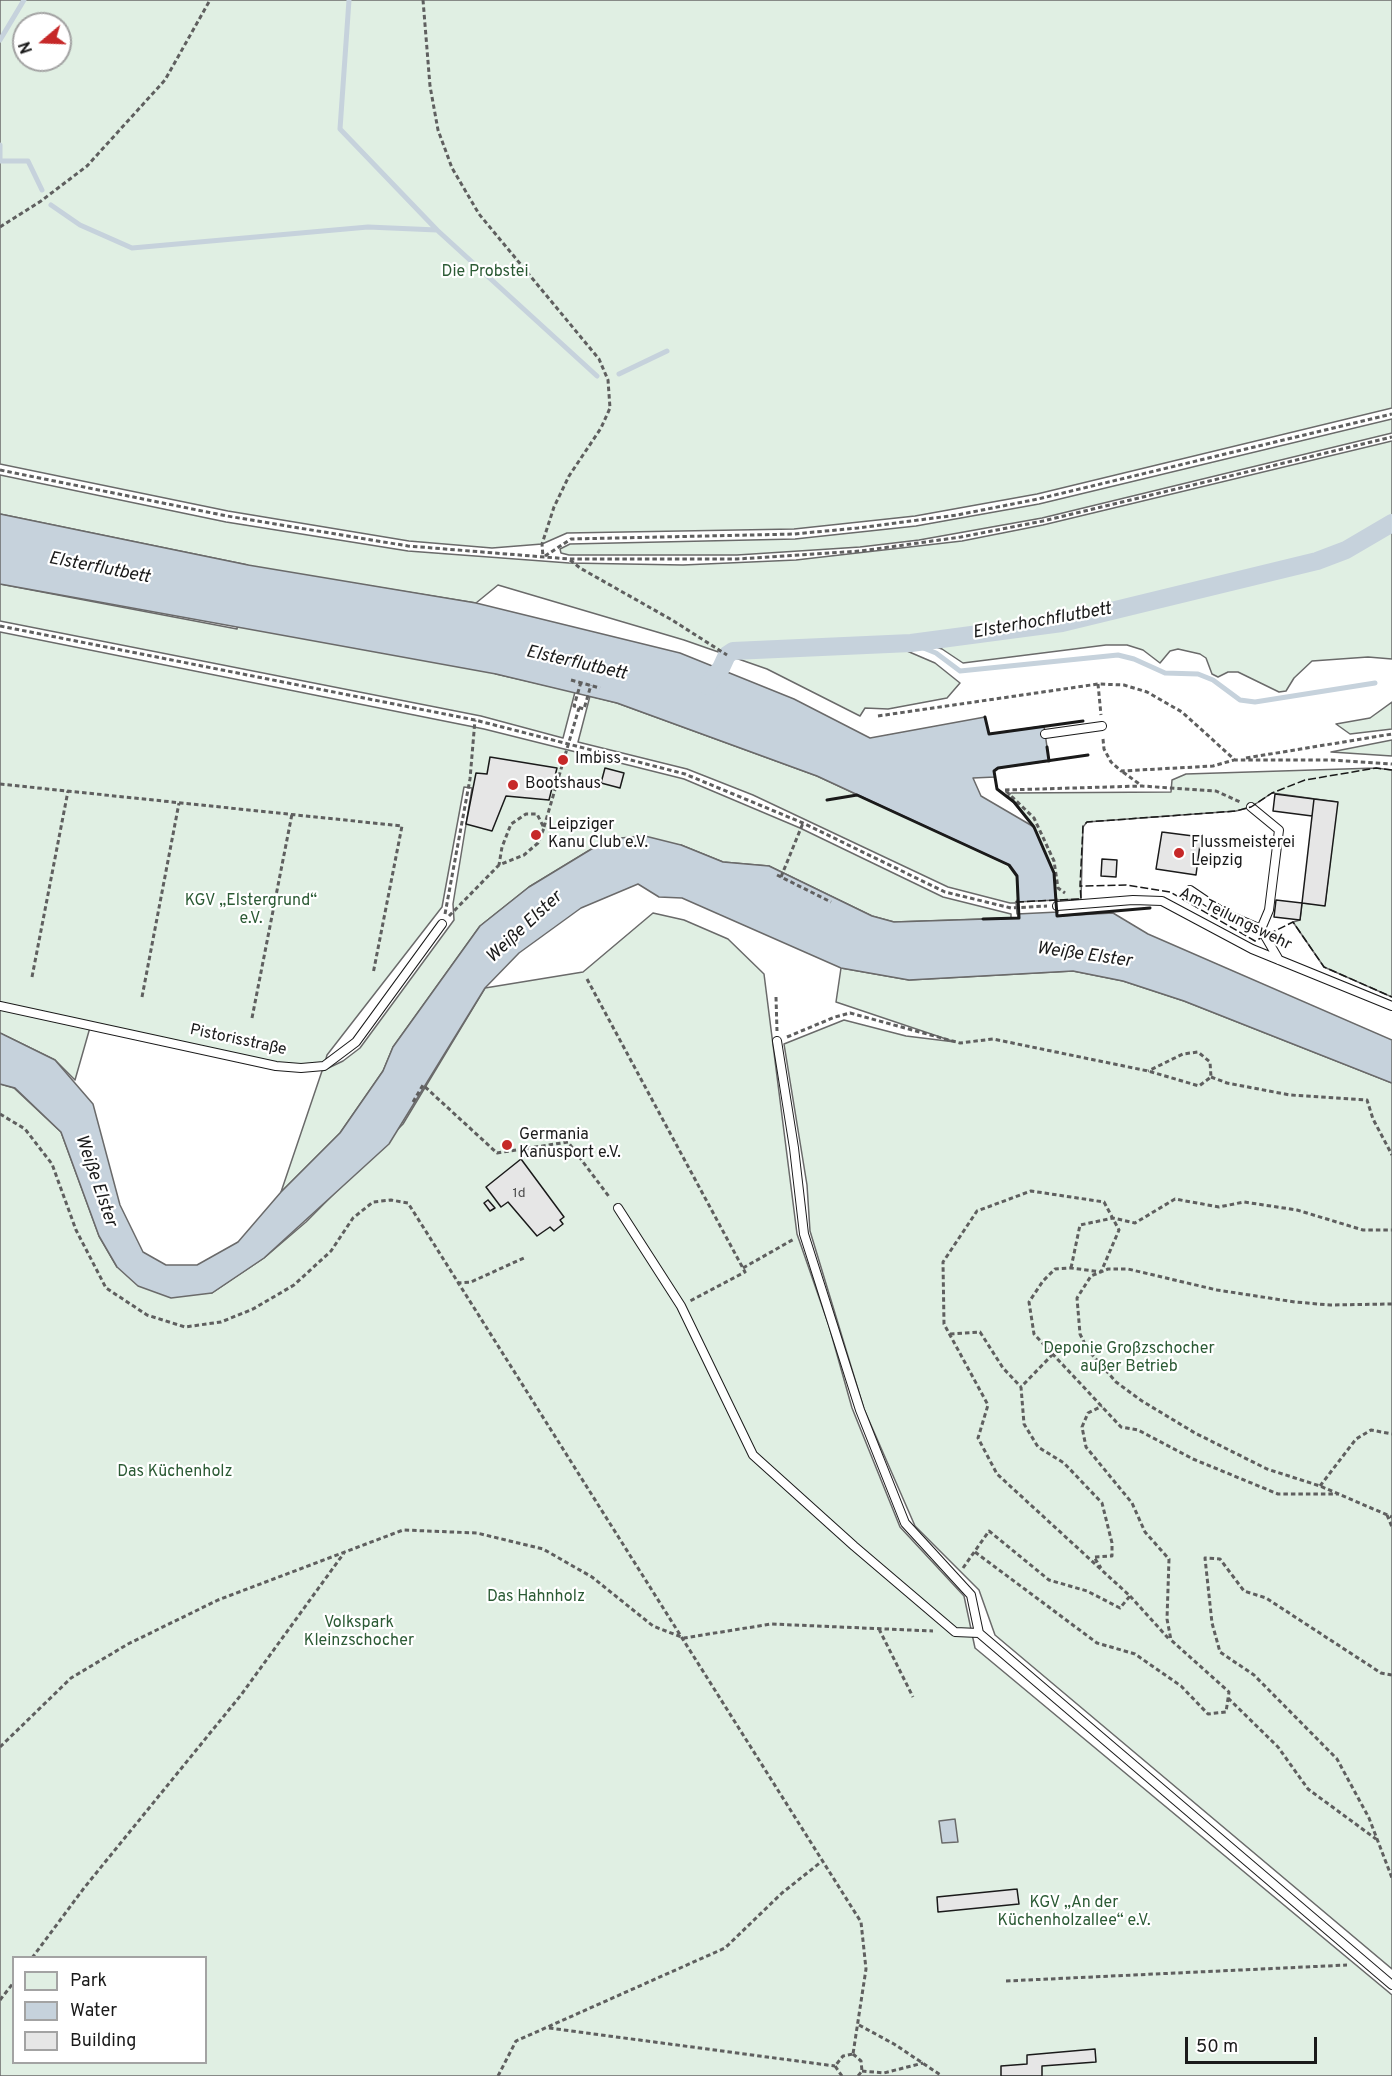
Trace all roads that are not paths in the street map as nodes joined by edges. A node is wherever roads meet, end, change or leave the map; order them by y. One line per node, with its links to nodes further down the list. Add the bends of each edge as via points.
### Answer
1 (1102, 726): 2 (lane)
2 (1045, 734)
3 (1251, 807): 7 (lane, via 1279,830 1269,910)
4 (1190, 890): 7 (lane, via 1224,913)
5 (1058, 906): 8 (lane, Am Teilungswehr, via 1162,901)
6 (442, 924): 9 (lane, Pistorisstraße, via 356,1042 324,1066 276,1066)
7 (1261, 929): 8 (lane)
8 (1279, 960): 10 (lane, Am Teilungswehr)
9 (0, 1006)
10 (1392, 1006)
11 (777, 1041): 13 (lane, via 804,1234 860,1410 905,1523 971,1595)
12 (618, 1208): 13 (lane, via 681,1306 753,1455 955,1632)
13 (979, 1633): 14 (lane)
14 (1392, 1985)

